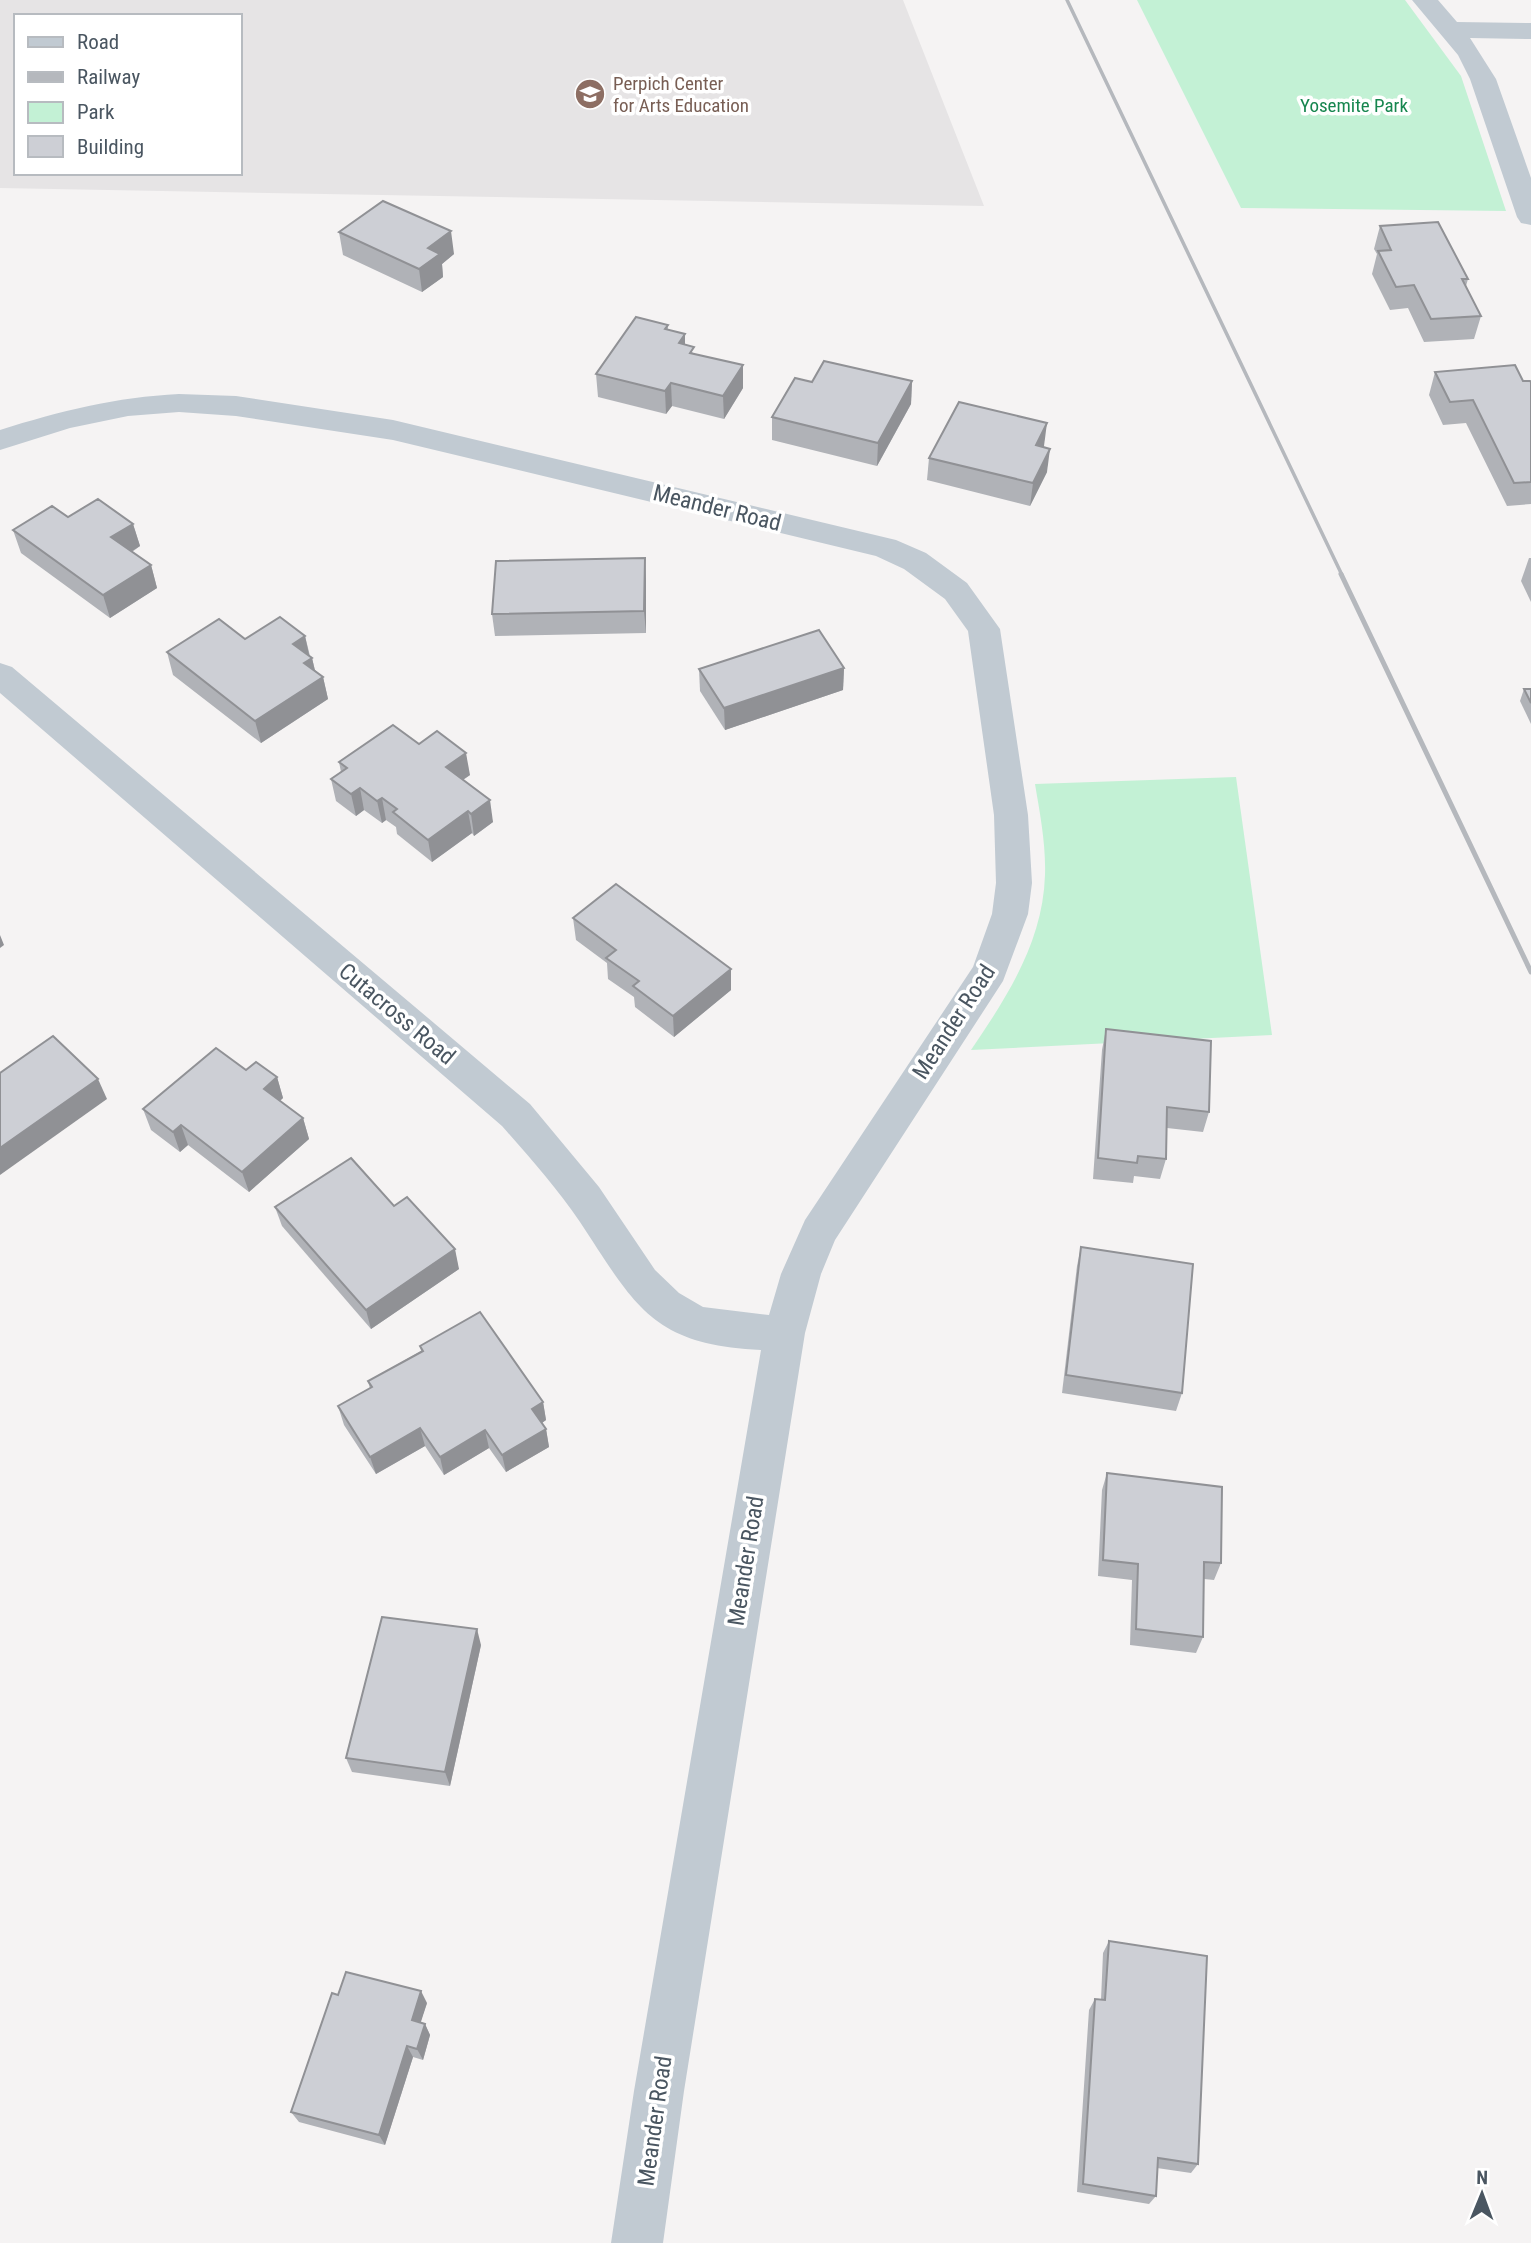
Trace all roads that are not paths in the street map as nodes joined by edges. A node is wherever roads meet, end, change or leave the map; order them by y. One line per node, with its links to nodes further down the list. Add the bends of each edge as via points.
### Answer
1 (1425, 0): 2 (street)
2 (1451, 30): 3 (street); 4 (street, via 1483,79)
3 (1531, 31)
4 (1531, 217)
5 (0, 440): 7 (street, Meander Road, via 100,411 179,403 236,406 380,428 885,548 915,561 973,610 984,629 1011,815 1014,883 1010,914 990,971 819,1232 800,1274)
6 (0, 675): 7 (street, Cutacross Road, via 516,1115 594,1210 634,1272 678,1315 726,1331)
7 (784, 1333): 8 (street, Meander Road)
8 (637, 2243)

